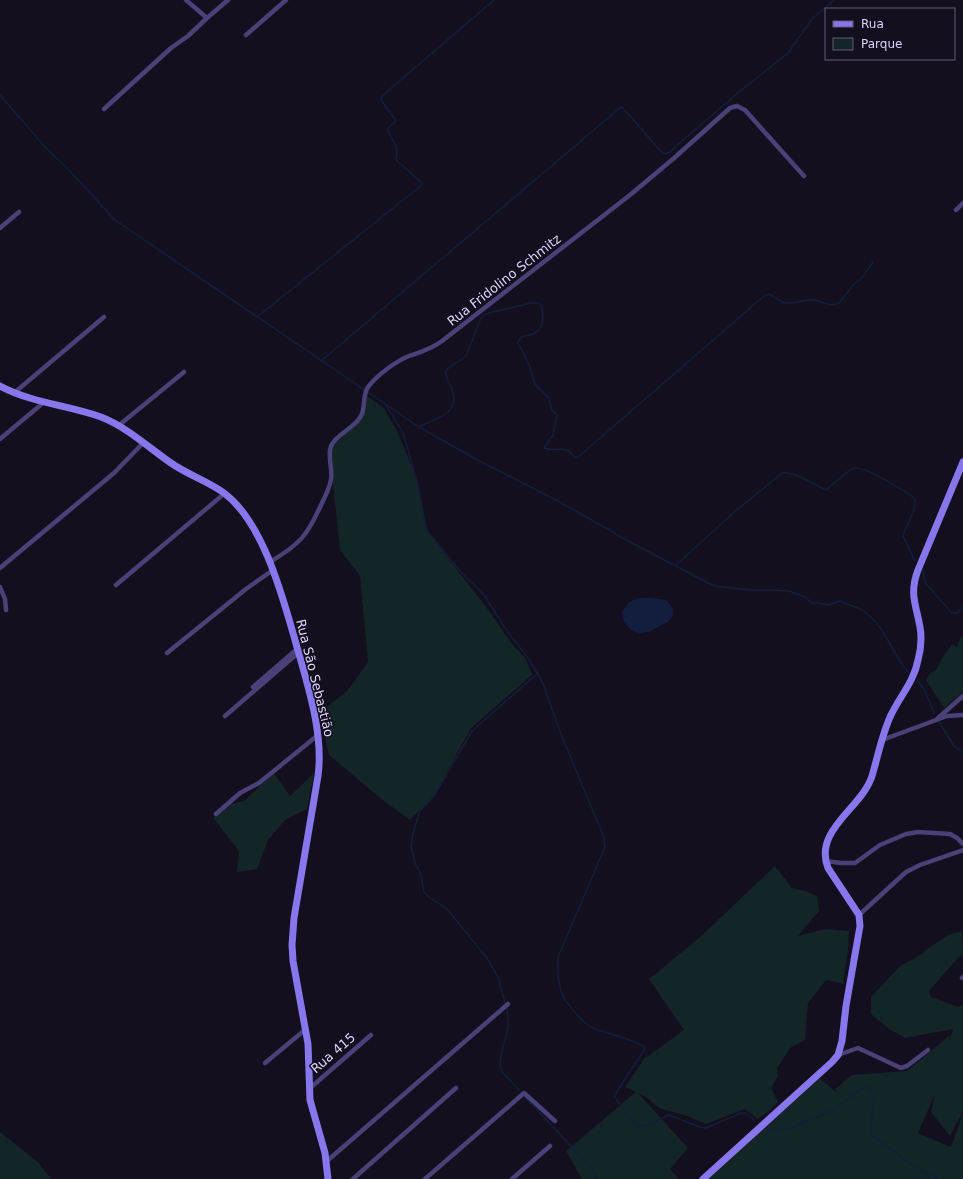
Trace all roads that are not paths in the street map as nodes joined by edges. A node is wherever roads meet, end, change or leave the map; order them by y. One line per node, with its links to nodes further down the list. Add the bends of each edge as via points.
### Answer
1 (186, 0): 4 (street)
2 (228, 0): 4 (street)
3 (286, 0): 5 (street)
4 (207, 18): 6 (street)
5 (246, 35)
6 (104, 109)
7 (804, 176): 22 (street, Rua Fridolino Schmitz, via 746,111 737,106 733,107 630,195 449,337 434,347 400,360 368,387 360,417 331,447 330,482 310,528 292,548)
8 (963, 203): 9 (street)
9 (956, 210)
10 (19, 212): 11 (street)
11 (0, 228)
12 (104, 317): 15 (street)
13 (184, 372): 17 (street)
14 (0, 386): 15 (main road, Rua São Sebastião)
15 (14, 393): 16 (main road, Rua São Sebastião)
16 (43, 402): 17 (main road, Rua São Sebastião, via 97,416); 18 (street)
17 (118, 426): 19 (main road, Rua São Sebastião)
18 (0, 439)
19 (143, 443): 21 (main road, Rua São Sebastião, via 176,467); 23 (street, via 114,473)
20 (963, 462): 36 (main road, via 915,580 913,588 921,647 913,678 892,714)
21 (225, 493): 22 (main road, Rua São Sebastião, via 246,518); 25 (street)
22 (270, 562): 24 (main road, Rua São Sebastião)
23 (0, 568)
24 (273, 570): 28 (main road, Rua São Sebastião); 29 (street)
25 (116, 585)
26 (0, 587): 27 (street)
27 (6, 610)
28 (298, 651): 30 (street); 33 (street); 35 (main road, Rua São Sebastião)
29 (167, 653)
30 (253, 687)
31 (963, 696): 34 (street)
32 (963, 715): 34 (street)
33 (225, 716)
34 (935, 720): 36 (street)
35 (318, 735): 37 (street); 43 (main road, Rua São Sebastião, via 318,776 292,937 293,961)
36 (882, 740): 40 (main road, via 871,780 831,833)
37 (216, 814)
38 (963, 844): 40 (street, via 950,834 915,832 880,845 855,863)
39 (963, 850): 41 (street, via 906,872)
40 (826, 861): 41 (main road)
41 (859, 915): 46 (main road, via 859,936)
42 (508, 1004): 52 (street)
43 (306, 1029): 47 (street); 49 (main road, Rua São Sebastião)
44 (371, 1035): 49 (street, Rua 415)
45 (928, 1050): 46 (street, via 901,1068 858,1048)
46 (838, 1055): 57 (main road)
47 (265, 1063)
48 (456, 1088): 54 (street)
49 (309, 1089): 52 (main road, Rua São Sebastião)
50 (555, 1121): 55 (street, via 524,1093)
51 (550, 1146): 56 (street)
52 (327, 1161): 53 (main road, Rua São Sebastião)
53 (327, 1178)
54 (353, 1179)
55 (425, 1179)
56 (512, 1179)
57 (702, 1179)

